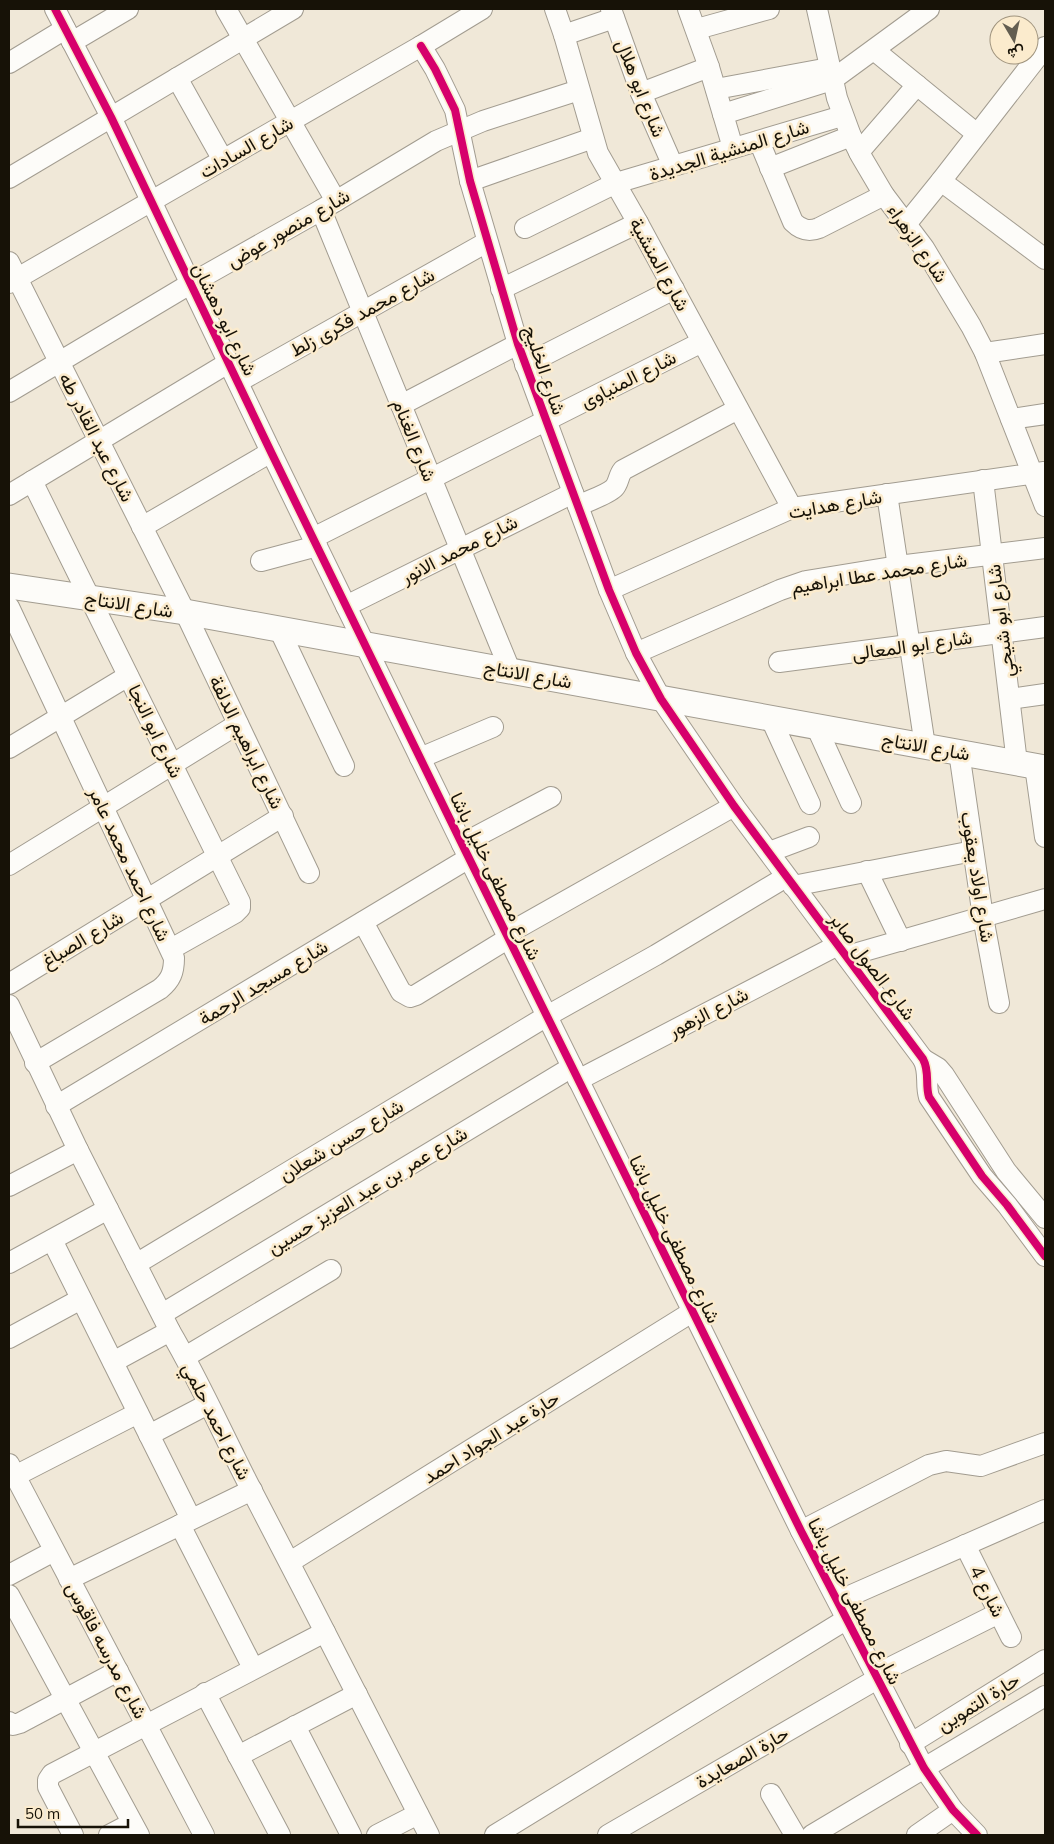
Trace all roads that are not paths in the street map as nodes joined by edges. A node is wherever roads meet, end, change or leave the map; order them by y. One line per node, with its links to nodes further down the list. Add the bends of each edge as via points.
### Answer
1 (54, 9): 13 (street, شارع ابو دهشان)
2 (128, 9): 13 (street)
3 (226, 9): 15 (street, شارع الغنام)
4 (293, 9): 15 (street)
5 (555, 9): 14 (street, شارع المنشية)
6 (688, 9): 12 (street)
7 (770, 9): 12 (street)
8 (817, 9): 21 (street, شارع الزهراء)
9 (929, 9): 17 (street)
10 (474, 11): 16 (street, شارع السادات)
11 (613, 11): 14 (street); 26 (street, شارع ابو هلال)
12 (697, 29): 20 (street)
13 (69, 35): 19 (street); 29 (street, شارع ابو دهشان)
14 (564, 35): 25 (street, شارع المنشية)
15 (243, 38): 22 (street); 30 (street, شارع الغنام)
16 (421, 46): 30 (street, شارع السادات); 31 (street, شارع الخليج, via 446,89)
17 (874, 50): 21 (street); 23 (street)
18 (1044, 51): 32 (street)
19 (9, 63)
20 (709, 67): 24 (street); 26 (street)
21 (831, 74): 24 (street); 27 (street); 28 (street, شارع الزهراء)
22 (177, 78): 29 (street); 37 (street)
23 (917, 85): 32 (street); 35 (street)
24 (716, 89): 27 (street)
25 (579, 90): 31 (street, شارع منصور عوض); 33 (street, شارع المنشية)
26 (641, 93): 38 (street, شارع ابو هلال)
27 (723, 114): 36 (street)
28 (842, 116): 34 (street, شارع المنشية الجديدة); 35 (street, شارع الزهراء)
29 (111, 117): 40 (street); 45 (street, شارع ابو دهشان)
30 (290, 121): 37 (street, شارع السادات); 46 (street, شارع الغنام)
31 (460, 130): 41 (street, شارع الخليج); 46 (street, شارع منصور عوض, via 413,154)
32 (977, 134): 42 (street)
33 (593, 138): 41 (street); 43 (street, شارع المنشية)
34 (759, 140): 36 (street, شارع المنشية الجديدة); 39 (street)
35 (855, 144): 39 (street); 44 (street, شارع الزهراء)
36 (733, 148): 38 (street, شارع المنشية الجديدة)
37 (223, 160): 45 (street, شارع السادات)
38 (673, 166): 43 (street, شارع المنشية الجديدة)
39 (770, 168): 44 (street, via 793,222 805,230 819,228)
40 (9, 178)
41 (470, 181): 50 (street, شارع الخليج)
42 (941, 181): 48 (street); 51 (street)
43 (616, 183): 47 (street, شارع المنشية); 49 (street, شارع المنشية الجديدة)
44 (884, 195): 48 (street, شارع الزهراء)
45 (150, 201): 52 (street, شارع السادات); 53 (street, شارع ابو دهشان)
46 (328, 206): 53 (street, شارع منصور عوض); 56 (street, شارع الغنام)
47 (638, 223): 54 (street); 55 (street, شارع المنشية)
48 (907, 223): 60 (street, شارع الزهراء, via 940,273)
49 (525, 228)
50 (487, 242): 54 (street, شارع الخليج); 56 (street, شارع محمد فكرى زلط)
51 (1044, 255)
52 (12, 274): 61 (street, شارع عبد القادر طه)
53 (190, 284): 61 (street, شارع منصور عوض); 62 (street, شارع ابو دهشان)
54 (501, 288): 58 (street, شارع الخليج)
55 (674, 289): 57 (street, شارع المنشية); 63 (street)
56 (363, 312): 64 (street, شارع محمد فكرى زلط); 66 (street, شارع الغنام)
57 (702, 342): 67 (street, شارع المنشية); 70 (street, شارع المنياوى)
58 (518, 344): 63 (street, شارع الخليج); 66 (street)
59 (1045, 344): 60 (street)
60 (985, 353): 69 (street, شارع الزهراء)
61 (59, 362): 65 (street, شارع منصور عوض); 71 (street, شارع عبد القادر طه)
62 (228, 363): 64 (street, شارع ابو دهشان); 71 (street)
63 (525, 364): 70 (street, شارع الخليج)
64 (238, 382): 72 (street, شارع ابو دهشان)
65 (9, 392)
66 (401, 405): 74 (street, شارع الغنام)
67 (738, 409): 79 (street, شارع محمد الانور, via 623,470 612,490); 81 (street, شارع المنشية)
68 (1045, 414): 69 (street)
69 (1011, 419): 73 (street, شارع الزهراء)
70 (545, 421): 74 (street, شارع المنياوى); 79 (street, شارع الخليج)
71 (99, 441): 76 (street); 82 (street, شارع عبد القادر طه)
72 (271, 452): 82 (street); 83 (street, شارع ابو دهشان)
73 (1039, 473): 75 (street, شارع هدايت); 80 (street, شارع الزهراء)
74 (431, 478): 83 (street, شارع المنياوى); 85 (street, شارع الغنام)
75 (983, 480): 77 (street, شارع هدايت); 86 (street, شارع ابو شيحي)
76 (32, 481): 78 (street); 91 (street, شارع ابو النجا)
77 (887, 494): 81 (street, شارع هدايت); 88 (street)
78 (9, 495)
79 (575, 499): 85 (street, شارع محمد الانور); 90 (street, شارع الخليج)
80 (1045, 506)
81 (792, 508): 90 (street, شارع هدايت)
82 (142, 527): 94 (street, شارع عبد القادر طه)
83 (315, 542): 87 (street); 92 (street, شارع ابو دهشان)
84 (1045, 548): 86 (street, شارع محمد عطا ابراهيم)
85 (460, 549): 92 (street, شارع محمد الانور); 102 (street, شارع الغنام)
86 (992, 555): 88 (street, شارع محمد عطا ابراهيم); 97 (street, شارع ابو شيحي)
87 (261, 560)
88 (898, 566): 99 (street); 100 (street, شارع محمد عطا ابراهيم, via 793,585)
89 (9, 586): 91 (main road, شارع الانتاج)
90 (609, 590): 100 (street, شارع الخليج)
91 (91, 598): 94 (main road, شارع الانتاج); 103 (street, شارع ابو النجا)
92 (346, 606): 98 (street, شارع ابو دهشان)
93 (9, 607): 107 (street, شارع احمد محمد عامر)
94 (185, 612): 96 (main road, شارع الانتاج); 109 (street, شارع ابراهيم الدلفة)
95 (1045, 627): 97 (street, شارع ابو المعالى)
96 (279, 629): 98 (main road, شارع الانتاج); 117 (street)
97 (1002, 633): 99 (street, شارع ابو المعالى); 106 (street, شارع ابو شيحي)
98 (365, 645): 102 (main road, شارع الانتاج); 115 (street, شارع مصطفى خليل باشا)
99 (910, 645): 101 (street, شارع ابو المعالى); 112 (street)
100 (636, 653): 105 (street, شارع الخليج)
101 (779, 662)
102 (510, 670): 105 (main road, شارع الانتاج)
103 (128, 676): 107 (street); 116 (street, شارع ابو النجا)
104 (1045, 694): 106 (street)
105 (661, 699): 108 (main road, شارع الانتاج); 122 (street, شارع الصول صابر)
106 (1010, 699): 118 (street, شارع ابو شيحي)
107 (61, 717): 113 (street); 123 (street, شارع احمد محمد عامر)
108 (771, 719): 110 (main road, شارع الانتاج); 121 (street)
109 (238, 724): 116 (street); 124 (street, شارع ابراهيم الدلفة)
110 (816, 726): 112 (main road, شارع الانتاج); 120 (street)
111 (493, 728): 115 (street)
112 (925, 746): 114 (main road, شارع الانتاج)
113 (9, 748)
114 (959, 752): 118 (main road, شارع الانتاج); 128 (street, شارع اولاد يعقوب)
115 (420, 758): 127 (street, شارع مصطفى خليل باشا)
116 (172, 764): 123 (street); 130 (street, شارع ابو النجا)
117 (344, 766)
118 (1033, 766): 126 (street, شارع ابو شيحي)
119 (551, 797): 127 (street, شارع مسجد الرحمة)
120 (851, 803)
121 (810, 804)
122 (734, 806): 129 (street, شارع الصول صابر); 139 (street)
123 (103, 807): 131 (street); 135 (street, شارع احمد محمد عامر)
124 (283, 816): 130 (street, شارع الصباغ); 133 (street, شارع ابراهيم الدلفة)
125 (809, 837): 129 (street)
126 (1045, 837)
127 (466, 851): 138 (street, شارع مسجد الرحمة); 139 (street, شارع مصطفى خليل باشا)
128 (973, 851): 132 (street, شارع حسن شعلان); 137 (street, شارع اولاد يعقوب)
129 (769, 852): 134 (street, شارع الصول صابر)
130 (218, 856): 135 (street, شارع الصباغ); 141 (street, شارع ابو النجا, via 240,908)
131 (9, 865)
132 (867, 871): 134 (street, شارع حسن شعلان); 140 (street)
133 (309, 873)
134 (790, 882): 142 (street, شارع الصول صابر); 146 (street, شارع حسن شعلان)
135 (147, 899): 141 (street, شارع احمد محمد عامر); 143 (street, شارع الصباغ)
136 (1045, 899): 137 (street, شارع الزهور)
137 (983, 917): 140 (street, شارع الزهور); 144 (street, شارع اولاد يعقوب)
138 (363, 922): 139 (street, via 401,992 410,997); 150 (street, شارع مسجد الرحمة)
139 (508, 936): 146 (street, شارع مصطفى خليل باشا)
140 (901, 941): 142 (street, شارع الزهور)
141 (170, 949): 148 (street, شارع احمد محمد عامر, via 174,958 172,976 160,990)
142 (843, 951): 147 (street, شارع الصول صابر); 149 (street, شارع الزهور)
143 (9, 984)
144 (1000, 1003)
145 (9, 1005): 148 (street, شارع احمد حلمي)
146 (546, 1016): 149 (street, شارع مصطفى خليل باشا); 158 (street, شارع حسن شعلان)
147 (923, 1059): 154 (street, شارع الصول صابر, via 944,1075 1006,1171); 156 (street, شارع الصول صابر, via 928,1071 929,1097 982,1176)
148 (35, 1063): 150 (street, شارع احمد حلمي)
149 (575, 1073): 161 (street, شارع مصطفى خليل باشا); 162 (street, شارع عمر بن عبد العزيز حسين)
150 (56, 1106): 151 (street, شارع احمد حلمي)
151 (78, 1150): 152 (street); 153 (street, شارع احمد حلمي)
152 (9, 1186)
153 (108, 1209): 155 (street); 158 (street, شارع احمد حلمي)
154 (1045, 1218)
155 (52, 1240): 157 (street); 160 (street)
156 (1045, 1256)
157 (9, 1263)
158 (136, 1264): 162 (street, شارع احمد حلمي)
159 (331, 1270): 164 (street)
160 (81, 1299): 163 (street); 165 (street)
161 (692, 1312): 174 (street, شارع مصطفى خليل باشا); 177 (street, حارة عبد الجواد احمد)
162 (166, 1322): 164 (street, شارع احمد حلمي); 165 (street, شارع عمر بن عبد العزيز حسين)
163 (9, 1338)
164 (185, 1357): 166 (street, شارع احمد حلمي)
165 (113, 1362): 167 (street)
166 (208, 1404): 168 (street); 171 (street, شارع احمد حلمي)
167 (138, 1413): 168 (street); 170 (street)
168 (149, 1435): 173 (street)
169 (1045, 1443): 174 (street, via 981,1466 946,1461 929,1465)
170 (12, 1470): 176 (street, شارع مدرسه فاقوس)
171 (252, 1490): 173 (street); 177 (street, شارع احمد حلمي)
172 (1045, 1510): 175 (street)
173 (185, 1522): 179 (street); 187 (street)
174 (801, 1531): 181 (street, شارع مصطفى خليل باشا)
175 (965, 1545): 181 (street); 182 (street, شارع 4)
176 (54, 1551): 178 (street); 179 (street, شارع مدرسه فاقوس)
177 (290, 1562): 184 (street, شارع احمد حلمي)
178 (9, 1575)
179 (70, 1579): 188 (street, شارع مدرسه فاقوس)
180 (9, 1595): 193 (street)
181 (838, 1601): 183 (street, شارع مصطفى خليل باشا)
182 (999, 1613): 185 (street, شارع 4); 189 (street, حارة الصعايدة)
183 (847, 1619): 189 (street, شارع مصطفى خليل باشا); 212 (street)
184 (325, 1632): 187 (street); 191 (street, شارع احمد حلمي)
185 (1011, 1637)
186 (1045, 1660): 197 (street, حارة التموين)
187 (253, 1668): 190 (street)
188 (118, 1671): 193 (street); 195 (street, شارع مدرسه فاقوس)
189 (876, 1677): 197 (street, شارع مصطفى خليل باشا); 213 (street, حارة الصعايدة)
190 (205, 1693): 195 (street); 199 (street)
191 (356, 1694): 196 (street); 203 (street, شارع احمد حلمي)
192 (1045, 1696): 200 (street)
193 (65, 1699): 194 (street, via 20,1723); 198 (street)
194 (9, 1722)
195 (146, 1724): 198 (street); 207 (street, شارع مدرسه فاقوس)
196 (295, 1726): 199 (street); 209 (street)
197 (910, 1744): 200 (street, شارع مصطفى خليل باشا)
198 (94, 1752): 204 (street); 205 (street, via 52,1774 48,1780 48,1787)
199 (238, 1756): 208 (street)
200 (924, 1768): 202 (street, شارع مصطفى خليل باشا); 214 (street)
201 (772, 1794): 214 (street)
202 (953, 1810): 215 (street); 216 (street, شارع مصطفى خليل باشا)
203 (418, 1814): 210 (street); 211 (street, شارع احمد حلمي)
204 (135, 1829): 206 (street)
205 (73, 1835)
206 (109, 1835)
207 (204, 1835)
208 (280, 1835)
209 (351, 1835)
210 (377, 1835)
211 (429, 1835)
212 (495, 1835)
213 (608, 1835)
214 (809, 1835)
215 (917, 1835)
216 (977, 1835)

